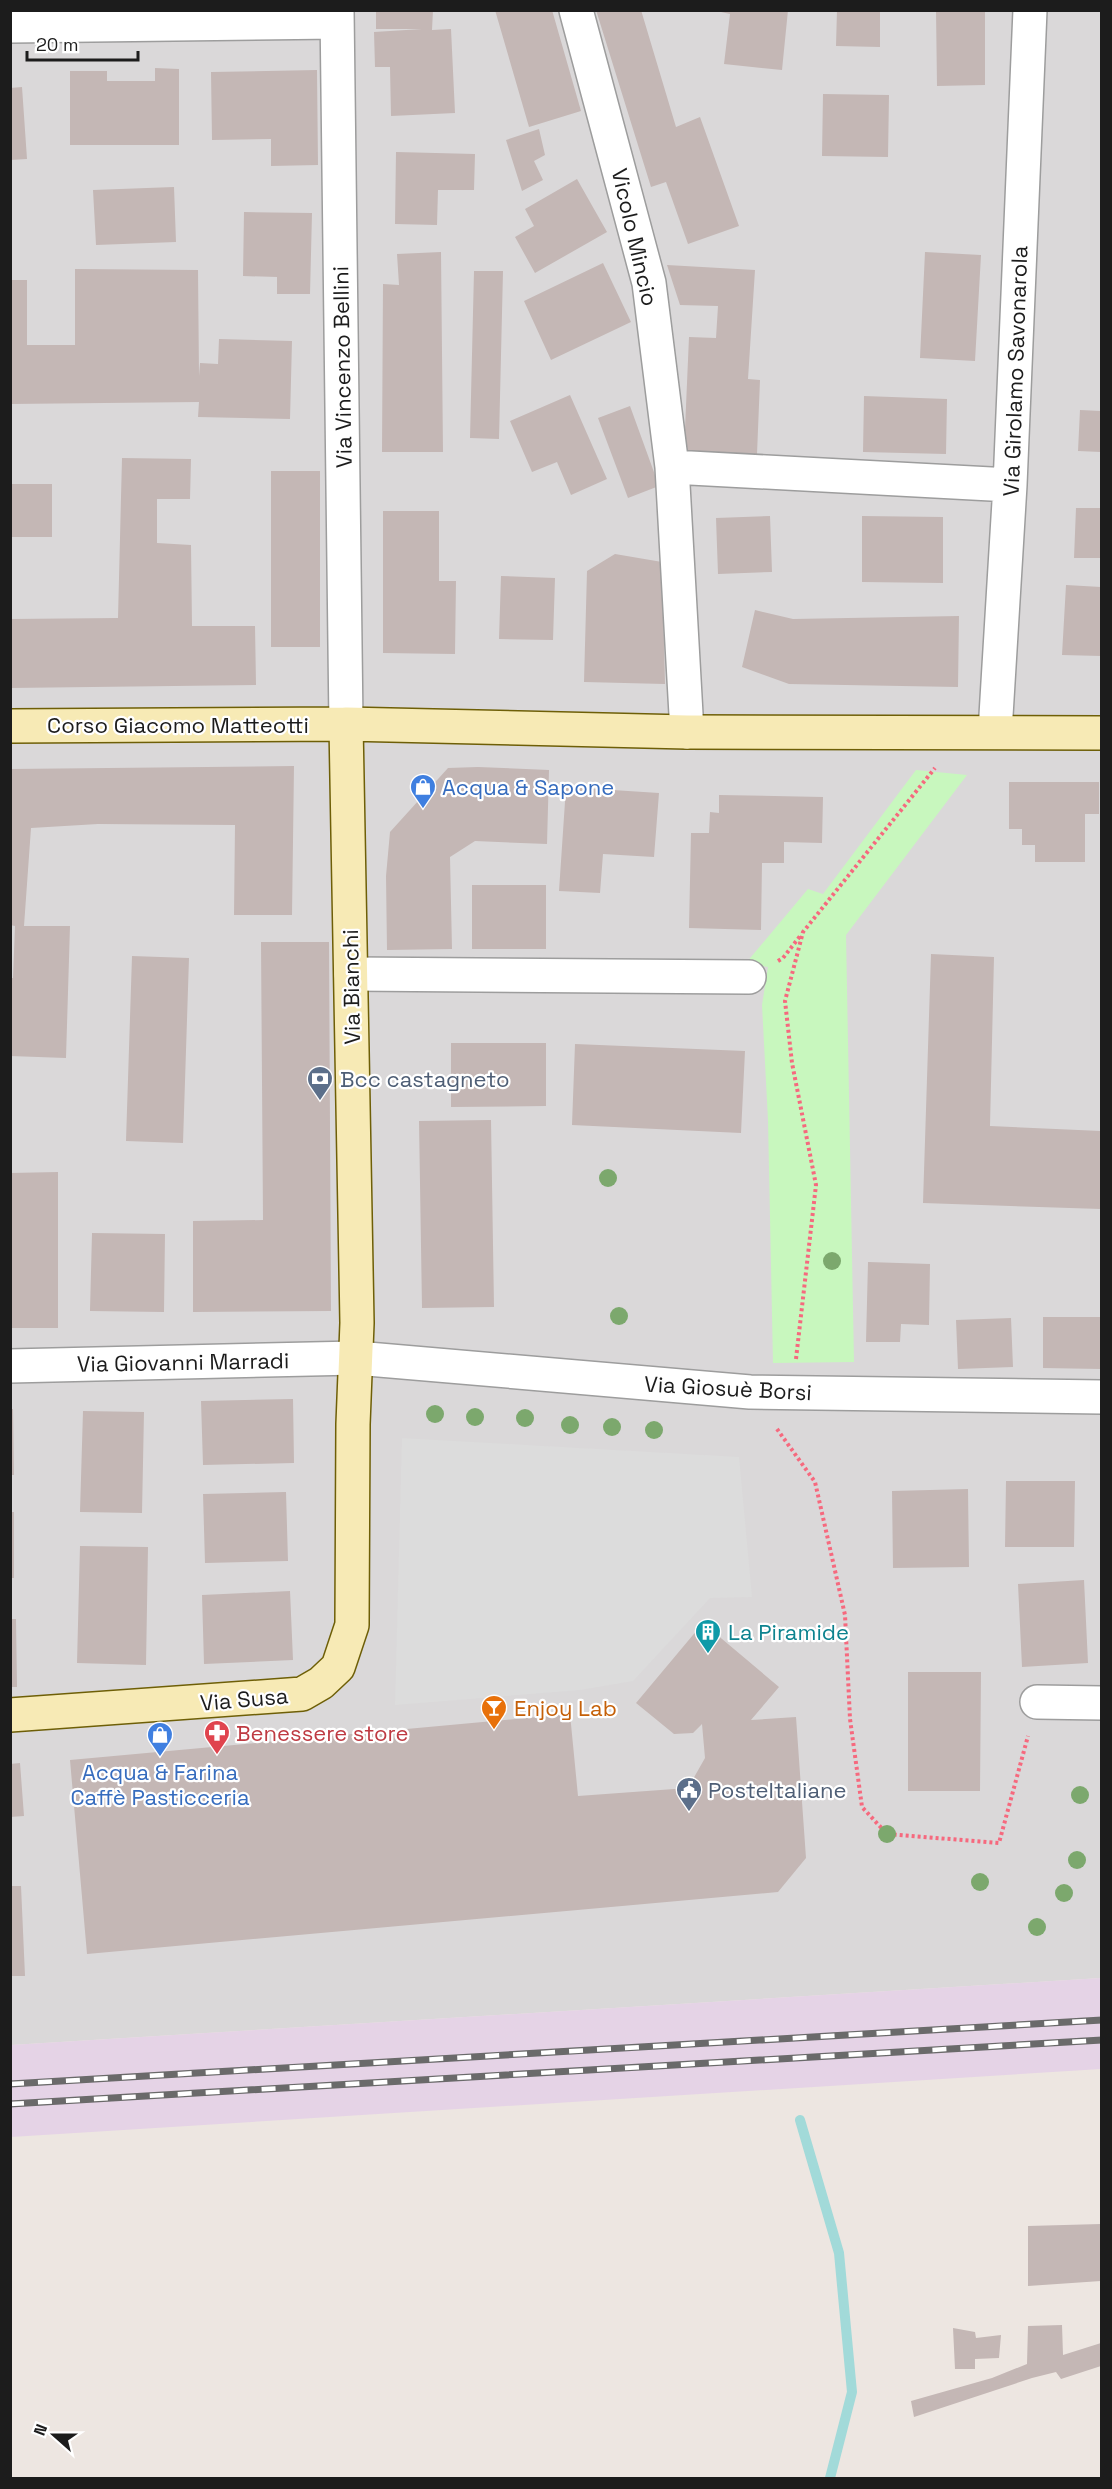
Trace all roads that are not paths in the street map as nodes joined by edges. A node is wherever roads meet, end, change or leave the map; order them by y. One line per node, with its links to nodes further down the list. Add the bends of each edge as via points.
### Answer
1 (576, 10): 5 (street, Vicolo Mincio, via 650,284)
2 (1030, 10): 6 (street, Via Girolamo Savonarola)
3 (337, 16): 4 (street); 7 (street, Via Vincenzo Bellini)
4 (10, 26)
5 (672, 467): 6 (street); 9 (street, Vicolo Mincio)
6 (1010, 485): 10 (street, Via Girolamo Savonarola)
7 (346, 724): 8 (street, Corso Giacomo Matteotti); 9 (street, Corso Giacomo Matteotti); 12 (street, Via Bianchi)
8 (10, 726)
9 (687, 732): 10 (street, Corso Giacomo Matteotti)
10 (979, 732): 11 (street, Corso Giacomo Matteotti)
11 (1101, 733)
12 (351, 974): 13 (street); 14 (street, Via Bianchi)
13 (749, 977)
14 (356, 1358): 15 (street, Via Giovanni Marradi); 16 (street, Via Giosuè Borsi, via 750,1392); 19 (street, Via Susa, via 352,1625 338,1667 302,1694)
15 (10, 1365)
16 (1101, 1397)
17 (1037, 1702): 18 (street)
18 (1101, 1703)
19 (10, 1715)

